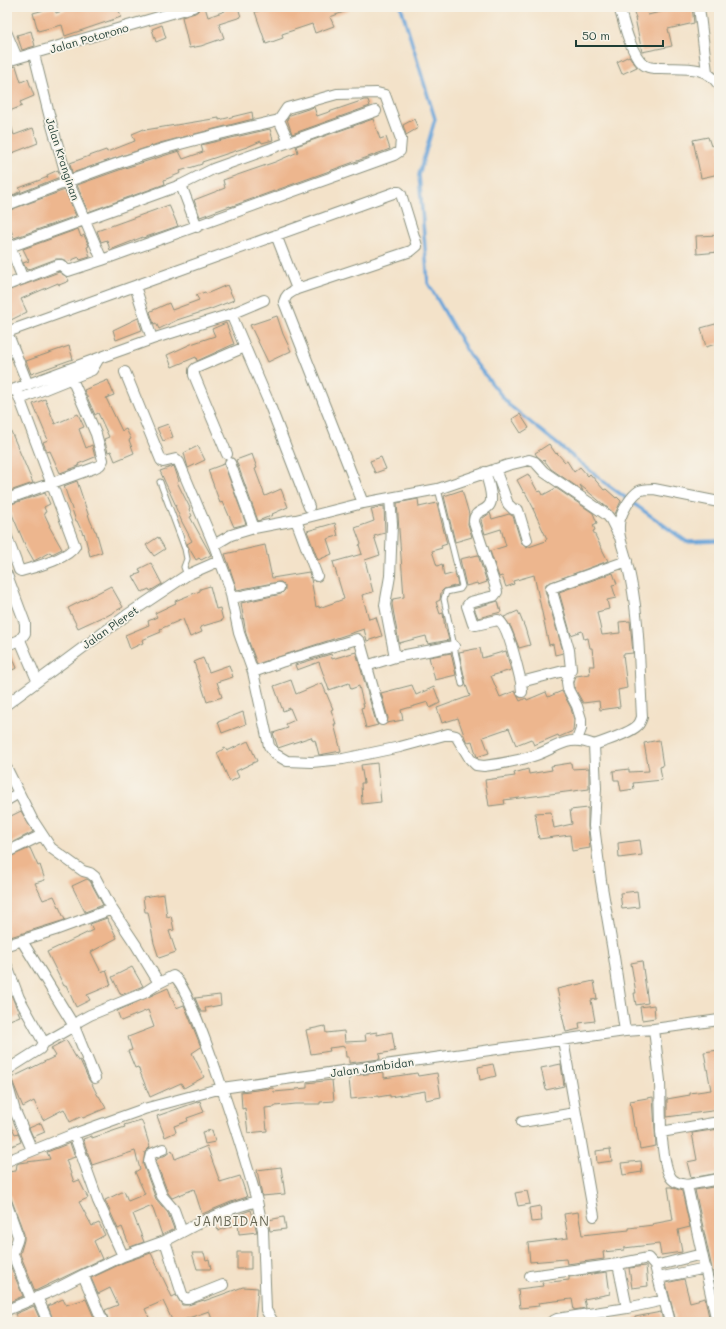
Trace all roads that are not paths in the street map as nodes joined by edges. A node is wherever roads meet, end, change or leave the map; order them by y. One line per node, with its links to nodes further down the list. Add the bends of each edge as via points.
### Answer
1 (193, 7): 5 (street, Jalan Potorono)
2 (619, 7): 7 (street, via 638,58 647,67 697,69)
3 (699, 7): 7 (street)
4 (7, 34): 6 (street)
5 (34, 54): 6 (street, Jalan Potorono); 12 (street, Jalan Kranginan)
6 (12, 60)
7 (708, 72): 8 (street)
8 (719, 85)
9 (376, 111): 11 (street)
10 (280, 120): 11 (street); 12 (street, via 202,138); 16 (street, via 287,108 337,94 381,93 389,105 401,147 394,156)
11 (289, 142): 13 (street, via 213,169)
12 (68, 181): 14 (street); 15 (street, Jalan Kranginan)
13 (181, 185): 15 (street); 16 (street)
14 (7, 205)
15 (84, 219): 18 (street, Jalan Kranginan); 19 (street, via 12,246)
16 (197, 227): 18 (street)
17 (276, 235): 21 (street); 22 (street); 22 (street, via 396,192 401,194 417,246 415,248)
18 (102, 260): 19 (street, via 68,271 58,265)
19 (24, 279): 20 (street)
20 (7, 285)
21 (136, 286): 25 (street); 26 (street)
22 (296, 289): 41 (street, via 285,297 284,302)
23 (264, 300): 24 (street)
24 (231, 314): 26 (street); 27 (street)
25 (7, 332): 31 (street)
26 (152, 339): 28 (street)
27 (245, 347): 42 (street); 44 (street, via 196,368 194,375 229,458)
28 (99, 358): 30 (street, via 92,370); 31 (street)
29 (125, 372): 48 (street, via 161,460 163,462 176,459 179,462)
30 (72, 379): 33 (street); 35 (street, via 96,434 103,460 94,468)
31 (28, 385): 32 (street)
32 (12, 391): 33 (street)
33 (20, 399): 35 (street)
34 (490, 470): 37 (street); 45 (street, via 532,460 544,472 607,515); 47 (street, via 508,504 518,510); 61 (street, via 491,502 487,508 476,513 474,522 497,592 494,596 470,602 467,606 473,624 502,621 522,687)
35 (52, 482): 39 (street); 46 (street, via 75,544 73,550 60,558 22,571 19,570)
36 (160, 482): 51 (lane, via 185,549 187,559 184,567)
37 (438, 489): 38 (street); 58 (lane, via 462,586 460,589 446,592 444,597)
38 (390, 498): 41 (street); 59 (street, via 390,576 385,605)
39 (7, 499)
40 (719, 502): 45 (street, via 654,489 639,491 627,505 620,519)
41 (363, 503): 43 (street)
42 (309, 507)
43 (296, 520): 44 (street); 52 (street)
44 (254, 528): 48 (street, via 231,535)
45 (619, 536): 50 (street)
46 (7, 537)
47 (527, 540)
48 (214, 545): 49 (street)
49 (219, 561): 51 (street, Jalan Pleret); 55 (street)
50 (627, 561): 61 (street, via 551,588 569,650); 68 (street, via 633,586 638,632 642,717 637,727)
51 (187, 575): 63 (street, Jalan Pleret)
52 (317, 576)
53 (8, 579): 56 (street, via 25,623 25,633)
54 (279, 588): 55 (street)
55 (232, 598): 62 (street, via 239,633)
56 (20, 640): 57 (street); 63 (street)
57 (7, 645)
58 (454, 646): 59 (street); 64 (lane)
59 (395, 657): 60 (street)
60 (366, 666): 62 (street, via 357,639); 66 (street)
61 (571, 669): 67 (street, via 567,682 568,689 581,719)
62 (252, 672): 67 (street, via 269,746 287,762 343,759 448,734 456,736 476,765 484,766 533,756)
63 (37, 680): 65 (street, Jalan Pleret)
64 (462, 684)
65 (7, 704)
66 (382, 720)
67 (577, 740): 68 (street)
68 (594, 745): 82 (street, via 594,826)
69 (7, 769): 70 (street)
70 (19, 793): 71 (street); 72 (street)
71 (7, 800)
72 (42, 835): 73 (street); 74 (street, via 58,854 95,877)
73 (7, 852)
74 (112, 909): 75 (street); 78 (street)
75 (22, 941): 76 (street); 80 (street)
76 (7, 945)
77 (7, 966): 84 (street, via 19,998)
78 (159, 984): 80 (street, via 144,993 90,1015); 88 (street, via 173,976 180,982 193,1008)
79 (719, 1020): 81 (street, Jalan Jambidan)
80 (74, 1026): 84 (street); 86 (street)
81 (654, 1029): 82 (street, Jalan Jambidan); 92 (street)
82 (625, 1031): 83 (street, Jalan Jambidan)
83 (563, 1040): 88 (street, Jalan Jambidan); 89 (street)
84 (44, 1043): 85 (street)
85 (7, 1070)
86 (95, 1078)
87 (7, 1083): 95 (street, via 15,1111)
88 (222, 1088): 93 (street, Jalan Jambidan, via 144,1109); 99 (street)
89 (575, 1113): 90 (street); 101 (street)
90 (522, 1122)
91 (719, 1122): 92 (street)
92 (662, 1132): 98 (street, via 669,1174 677,1183)
93 (74, 1134): 95 (street, Jalan Jambidan); 105 (street, via 98,1201)
94 (163, 1149): 102 (street, via 151,1154 149,1162 162,1196 174,1210)
95 (32, 1150): 96 (street, Jalan Jambidan)
96 (7, 1161)
97 (719, 1179): 98 (street)
98 (687, 1186): 104 (street)
99 (257, 1201): 102 (street, via 234,1208); 119 (street, via 263,1230 266,1310)
100 (7, 1205): 113 (street, via 18,1236 13,1255)
101 (594, 1216)
102 (182, 1232): 103 (street)
103 (165, 1241): 105 (street); 112 (street, via 185,1298)
104 (702, 1254): 107 (street); 108 (street)
105 (123, 1256): 109 (street)
106 (618, 1264): 107 (street, via 645,1258 650,1259); 110 (street); 115 (street)
107 (655, 1266): 111 (street)
108 (706, 1268): 111 (street); 122 (street)
109 (82, 1275): 113 (street); 118 (street)
110 (530, 1276)
111 (658, 1278): 114 (street)
112 (223, 1285)
113 (34, 1298): 116 (street); 117 (street)
114 (664, 1300): 115 (street); 121 (street)
115 (628, 1308): 120 (street, via 557,1318)
116 (7, 1310)
117 (48, 1322)
118 (103, 1322)
119 (273, 1322)
120 (551, 1322)
121 (670, 1322)
122 (717, 1322)

